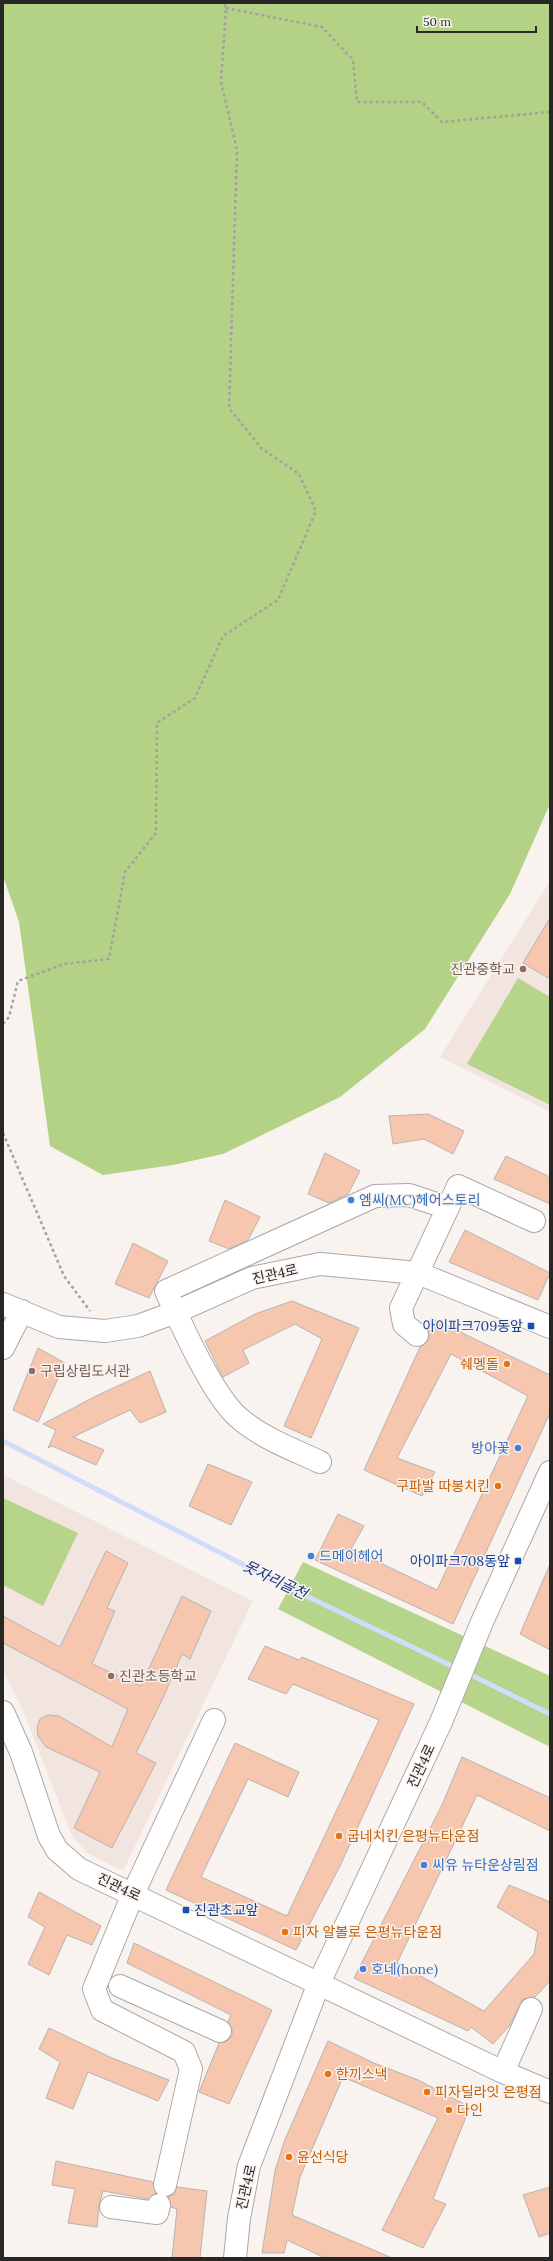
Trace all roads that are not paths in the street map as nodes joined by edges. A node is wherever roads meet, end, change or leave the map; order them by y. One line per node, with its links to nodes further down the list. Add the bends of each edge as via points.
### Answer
1 (448, 1208): 2 (street, via 458,1186); 3 (street); 5 (street, via 408,1195 375,1196 166,1291)
2 (534, 1221)
3 (418, 1273): 5 (street, 진관4로, via 320,1264 252,1278); 6 (street, 진관4로); 7 (street, via 401,1308 404,1324)
4 (13, 1308): 5 (street, 진관4로, via 59,1327 105,1331 138,1326); 8 (street)
5 (176, 1312): 9 (street, via 219,1395 238,1418 267,1438)
6 (550, 1327)
7 (417, 1334)
8 (3, 1348)
9 (320, 1462)
10 (550, 1472): 14 (street, 진관4로, via 482,1622 441,1722)
11 (3, 1712): 13 (street, 진관4로, via 21,1752 42,1818 57,1850 78,1869)
12 (214, 1720): 13 (street)
13 (133, 1894): 14 (street, 진관4로); 19 (street, via 94,1989 102,2010)
14 (319, 1983): 20 (street); 23 (street, 진관4로, via 249,2166 239,2218)
15 (120, 1986): 16 (street)
16 (168, 2008): 18 (street); 19 (street)
17 (531, 2009): 20 (street)
18 (220, 2031)
19 (155, 2037): 22 (street, via 184,2052 191,2069 162,2195 157,2213)
20 (502, 2072): 21 (street)
21 (550, 2092)
22 (111, 2207)
23 (235, 2258)

